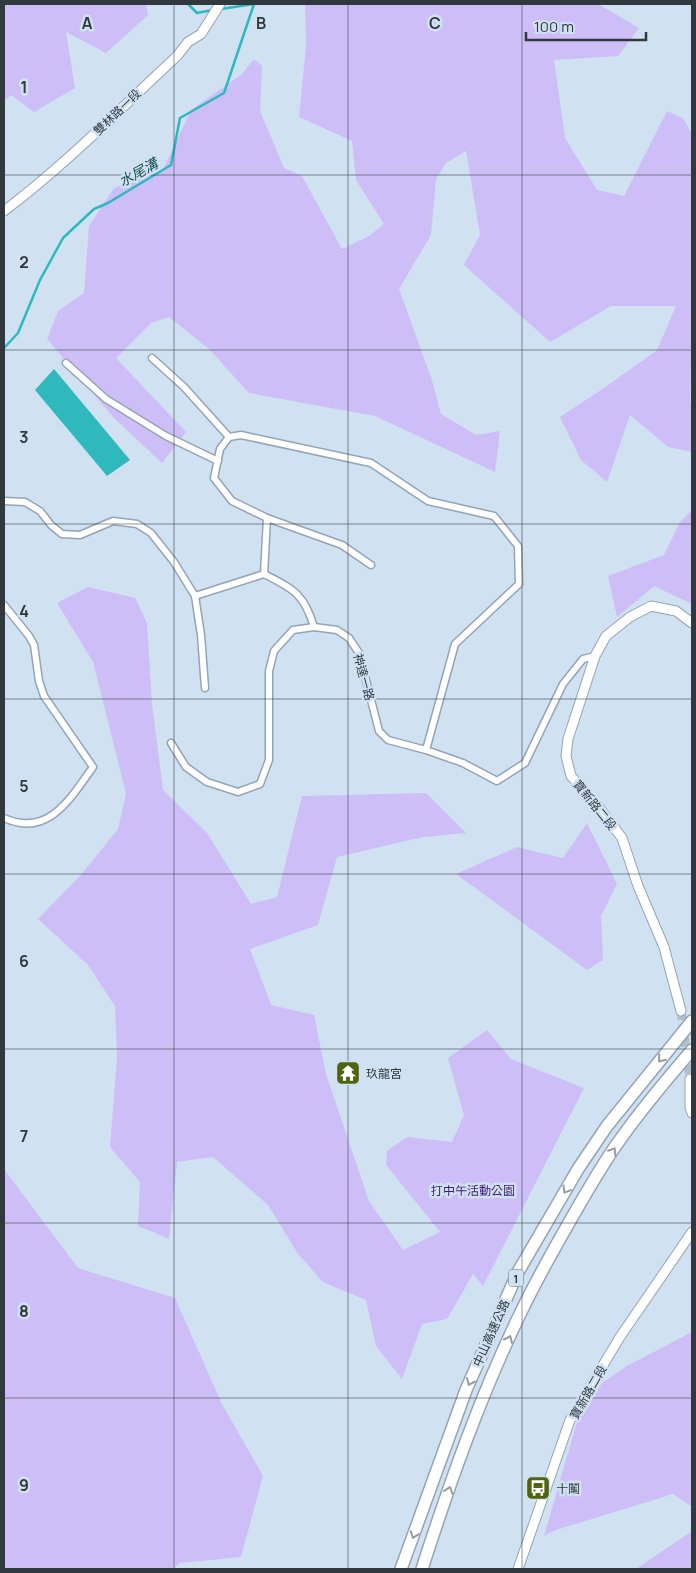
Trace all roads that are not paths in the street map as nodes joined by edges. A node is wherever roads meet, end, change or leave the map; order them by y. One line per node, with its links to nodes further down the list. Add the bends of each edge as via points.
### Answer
1 (220, 4): 2 (street, 雙林路一段, via 201,34 188,42 80,148)
2 (4, 211)
3 (152, 358): 5 (street, via 184,386)
4 (66, 363): 6 (street, via 106,399 166,436)
5 (229, 437): 6 (street, via 220,449); 18 (street, via 241,435 371,463 428,501 494,516 518,546 520,584 456,644)
6 (218, 461): 8 (street, via 214,478 232,501)
7 (4, 501): 11 (street, via 25,502 40,511 62,534 80,535 113,521 137,524 151,533)
8 (267, 518): 9 (street, via 342,545); 10 (street)
9 (371, 565)
10 (264, 574): 11 (street); 14 (street, via 293,589 304,601)
11 (195, 596): 16 (street)
12 (4, 605): 19 (street, via 34,645 44,696 93,767 53,815 39,823 16,823)
13 (692, 623): 15 (street, 寶新路二段, via 676,611 651,606 606,636)
14 (314, 627): 17 (street, via 293,630 274,651 269,671 269,760 260,784 238,792 207,782 186,768); 18 (street, 神達一路, via 337,630 349,638 359,653 379,731 388,740)
15 (595, 656): 18 (street, 神達一路, via 583,659 563,684 525,763 497,780); 20 (street, 寶新路二段, via 568,739 566,756 571,776 622,838 664,947)
16 (205, 688)
17 (171, 743)
18 (426, 750)
19 (4, 818)
20 (681, 1010)
21 (692, 1021): 26 (highway, 中山高速公路 / 1, one-way to 26, via 607,1126 518,1272 466,1390)
22 (692, 1050): 27 (highway, 中山高速公路 / 1, one-way to 22, via 490,1381 543,1269 616,1145)
23 (690, 1079): 24 (street)
24 (692, 1113)
25 (692, 1232): 28 (street, 寶新路二段, via 620,1337 570,1420)
26 (402, 1569)
27 (422, 1569)
28 (518, 1569)

